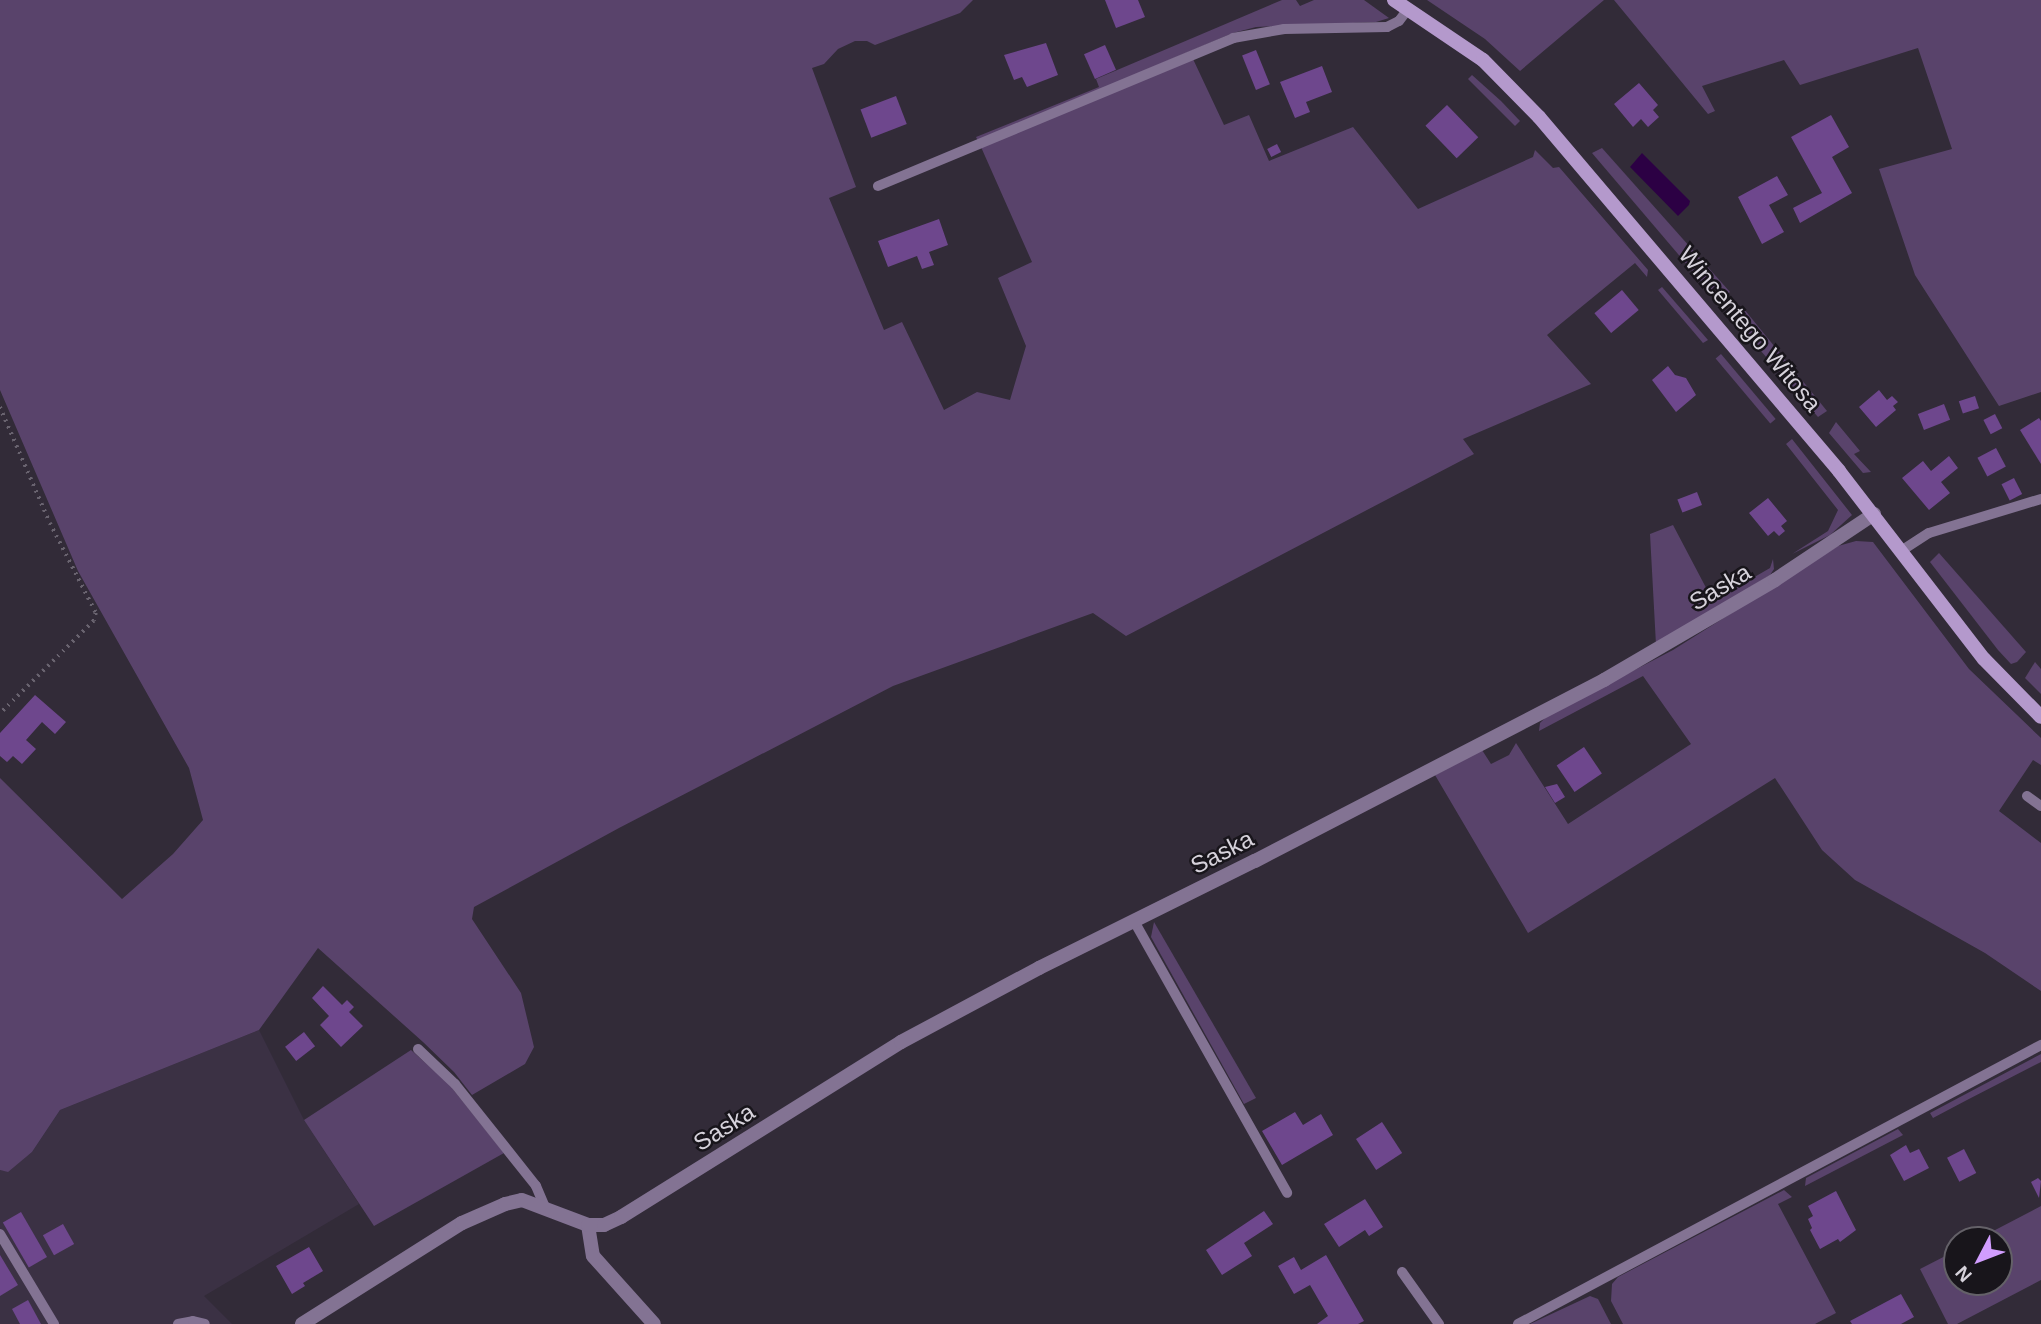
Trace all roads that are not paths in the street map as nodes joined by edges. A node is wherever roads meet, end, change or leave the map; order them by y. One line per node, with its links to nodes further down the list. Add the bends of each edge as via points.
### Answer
1 (1400, 3): 2 (lane, via 1399,21 1387,27 1284,29 1233,37); 4 (street, Wincentego Witosa, via 1483,61 1539,117)
2 (878, 186)
3 (2041, 499): 5 (lane, via 1929,533)
4 (1874, 514): 5 (street, Wincentego Witosa); 9 (street, Saska, via 1668,645)
5 (1901, 551): 6 (street, Wincentego Witosa, via 1984,659)
6 (2041, 717)
7 (2027, 796): 8 (lane)
8 (2041, 806)
9 (1134, 921): 12 (lane); 14 (street, Saska, via 901,1042 621,1217 604,1225)
10 (2041, 1045): 23 (lane)
11 (418, 1049): 13 (lane, via 455,1084 536,1186)
12 (1287, 1193)
13 (546, 1209): 14 (street); 20 (street, via 522,1200 485,1211)
14 (588, 1225): 21 (street, via 593,1256)
15 (0, 1234): 17 (lane)
16 (1402, 1272): 22 (lane)
17 (54, 1324)
18 (178, 1324): 19 (lane)
19 (205, 1324)
20 (302, 1324)
21 (654, 1324)
22 (1438, 1324)
23 (1518, 1324)

